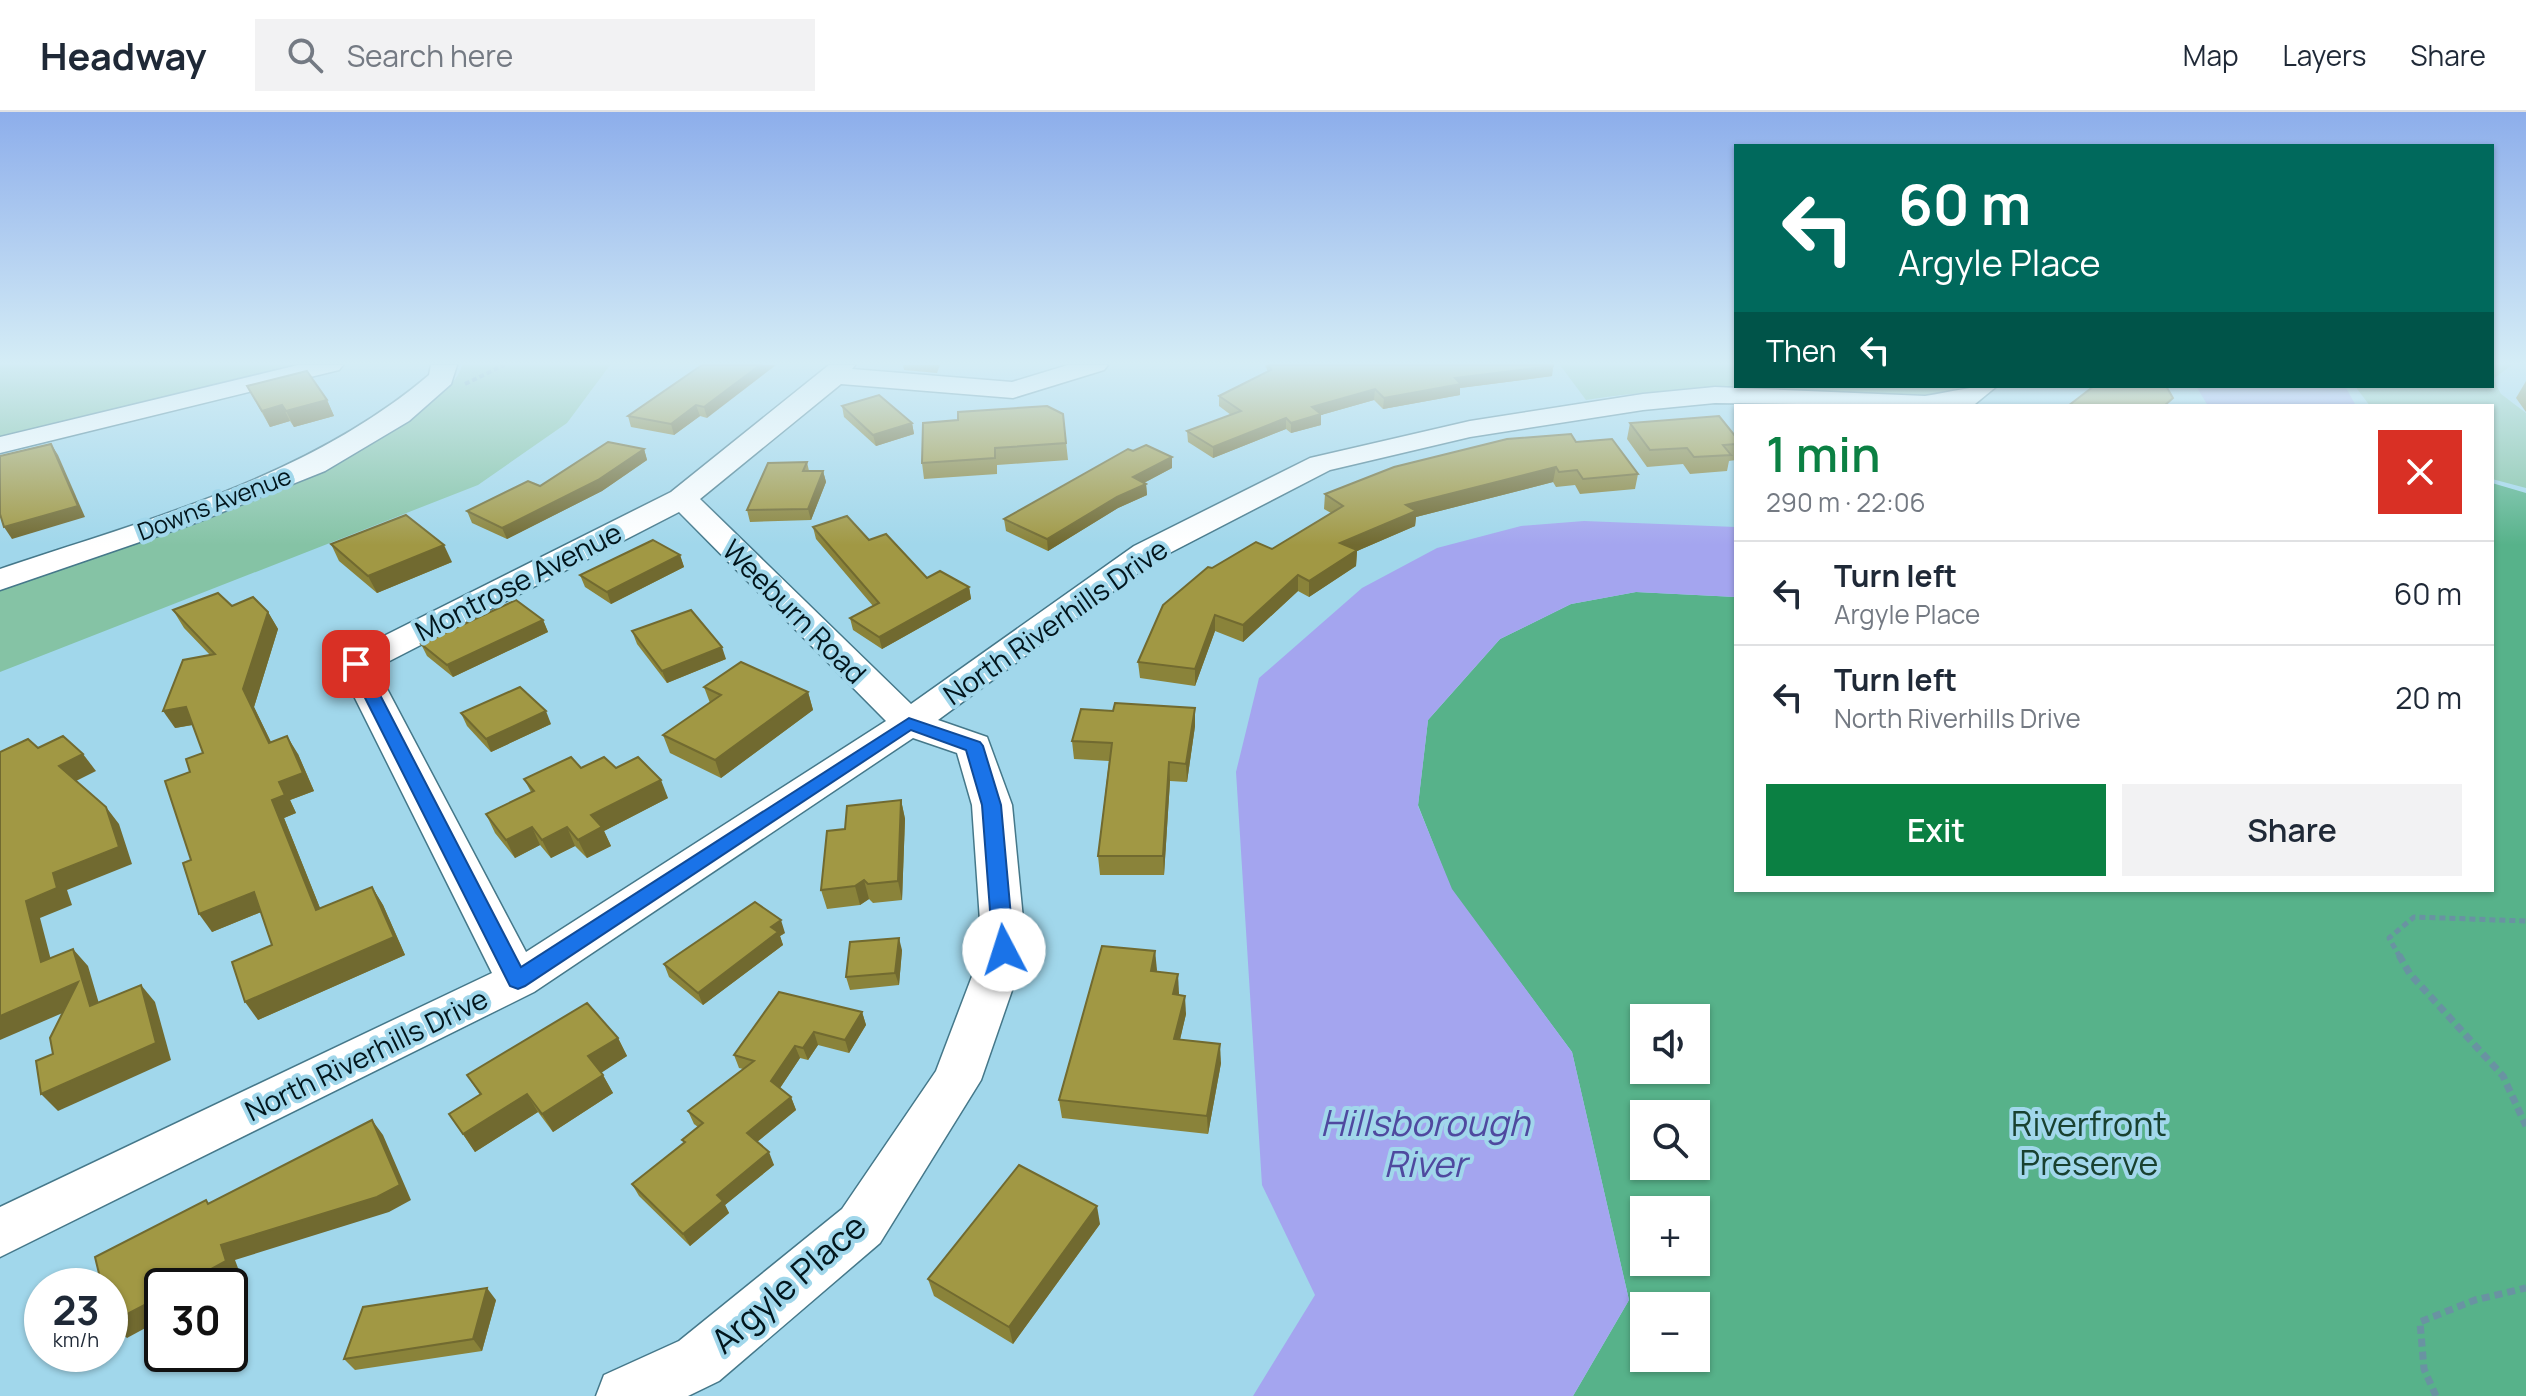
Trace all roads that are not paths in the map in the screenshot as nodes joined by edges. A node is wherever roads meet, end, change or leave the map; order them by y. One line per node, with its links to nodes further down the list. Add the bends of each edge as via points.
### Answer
1 (83, 425): 5 (street)
2 (382, 425): 7 (street, Downs Avenue, via 315,465)
3 (772, 425): 6 (street, Montrose Avenue)
4 (1496, 425): 8 (street, North Riverhills Drive, via 1320,464 1145,553)
5 (0, 445)
6 (682, 498): 8 (street, Weeburn Road); 9 (street, Montrose Avenue, via 356,664)
7 (0, 580)
8 (909, 723): 9 (street, North Riverhills Drive); 11 (street, Argyle Place, via 974,746 992,805 1004,950 957,1080 861,1226 699,1361)
9 (518, 980): 10 (street, North Riverhills Drive)
10 (0, 1233)
11 (625, 1396)

